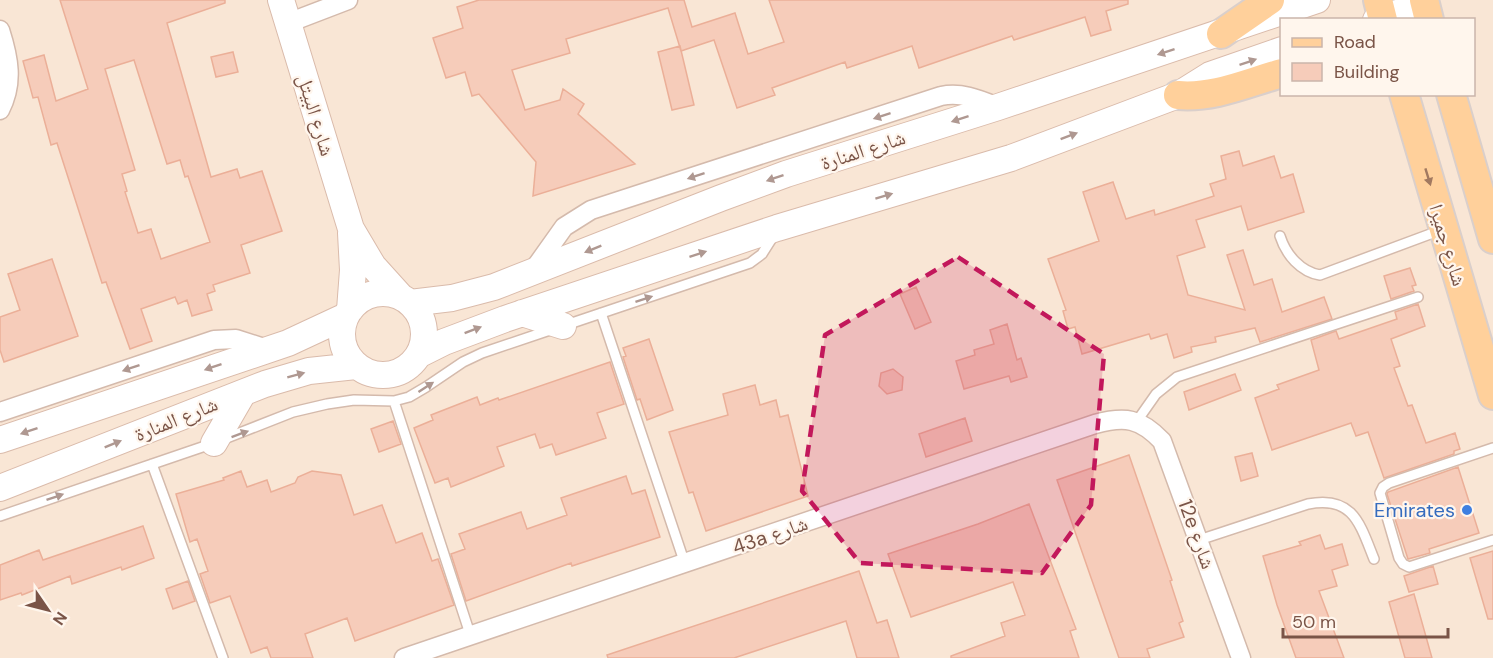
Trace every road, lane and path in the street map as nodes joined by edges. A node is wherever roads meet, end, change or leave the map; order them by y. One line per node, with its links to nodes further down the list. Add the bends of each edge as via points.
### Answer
1 (348, 0): 4 (street)
2 (1270, 0): 8 (main road)
3 (1317, 0): 8 (main road, شارع المنارة)
4 (287, 6): 18 (main road, شارع البيتل)
5 (1426, 8): 6 (main road)
6 (1380, 14)
7 (0, 30): 16 (street, via 9,69)
8 (1221, 33): 14 (main road, شارع المنارة, one-way to 14)
9 (1280, 50): 11 (main road, one-way to 9, via 1210,75)
10 (1280, 73): 11 (main road, via 1212,94)
11 (1178, 95): 17 (main road, one-way to 11, via 1011,158)
12 (1388, 96): 15 (main road)
13 (1452, 96): 20 (main road, via 1482,184)
14 (998, 107): 22 (main road, شارع المنارة, one-way to 22, via 753,186); 22 (street, one-way to 22, via 966,95 941,96 591,210 564,227)
15 (1407, 108): 19 (main road, شارع جميرا, one-way to 19)
16 (0, 110)
17 (777, 228): 26 (main road, one-way to 17); 27 (lane, one-way to 17, via 750,263 762,254)
18 (351, 229): 24 (main road, شارع البيتل, via 373,266); 25 (main road, شارع البيتل, via 353,270)
19 (1443, 230): 21 (lane, via 1320,275 1301,267); 33 (main road, شارع جميرا)
20 (1492, 234)
21 (1280, 236)
22 (532, 273): 24 (main road, شارع المنارة, via 473,294 431,301)
23 (1418, 297): 36 (lane, via 1177,377 1156,394)
24 (406, 300): 25 (main road, via 382,293 357,303); 30 (main road, via 424,326)
25 (348, 313): 29 (main road, شارع المنارة, via 308,335); 31 (main road, via 342,329 343,343)
26 (522, 313): 28 (main road); 30 (main road, one-way to 26)
27 (601, 313): 28 (lane); 46 (lane)
28 (563, 326): 34 (lane, one-way to 28, via 409,397 482,353)
29 (267, 349): 35 (street, one-way to 35, via 236,339 214,340); 37 (main road, شارع المنارة, one-way to 37)
30 (420, 354): 31 (main road, via 412,364 391,375 378,376)
31 (356, 366): 32 (main road, شارع المنارة, one-way to 31, via 309,372)
32 (243, 393): 38 (main road); 41 (main road, شارع المنارة, one-way to 32)
33 (1493, 395)
34 (394, 401): 38 (lane, one-way to 34, via 293,412 327,404); 47 (lane)
35 (0, 412)
36 (1137, 421): 43 (street, 12e شارع, via 1162,441); 46 (street, 43a شارع, via 1095,424)
37 (0, 440)
38 (214, 443): 40 (lane)
39 (1493, 448): 44 (lane, via 1389,483 1380,493 1399,558 1409,567)
40 (152, 464): 42 (lane, one-way to 40); 50 (lane)
41 (0, 488)
42 (0, 516)
43 (1199, 540): 45 (lane, via 1322,501 1349,510 1359,521); 49 (street, 12e شارع)
44 (1493, 540)
45 (1374, 559)
46 (685, 564): 47 (street, 43a شارع)
47 (471, 637): 48 (street, 43a شارع)
48 (433, 654): 51 (street, 43a شارع)
49 (1235, 656)
50 (223, 658)
51 (405, 658)

